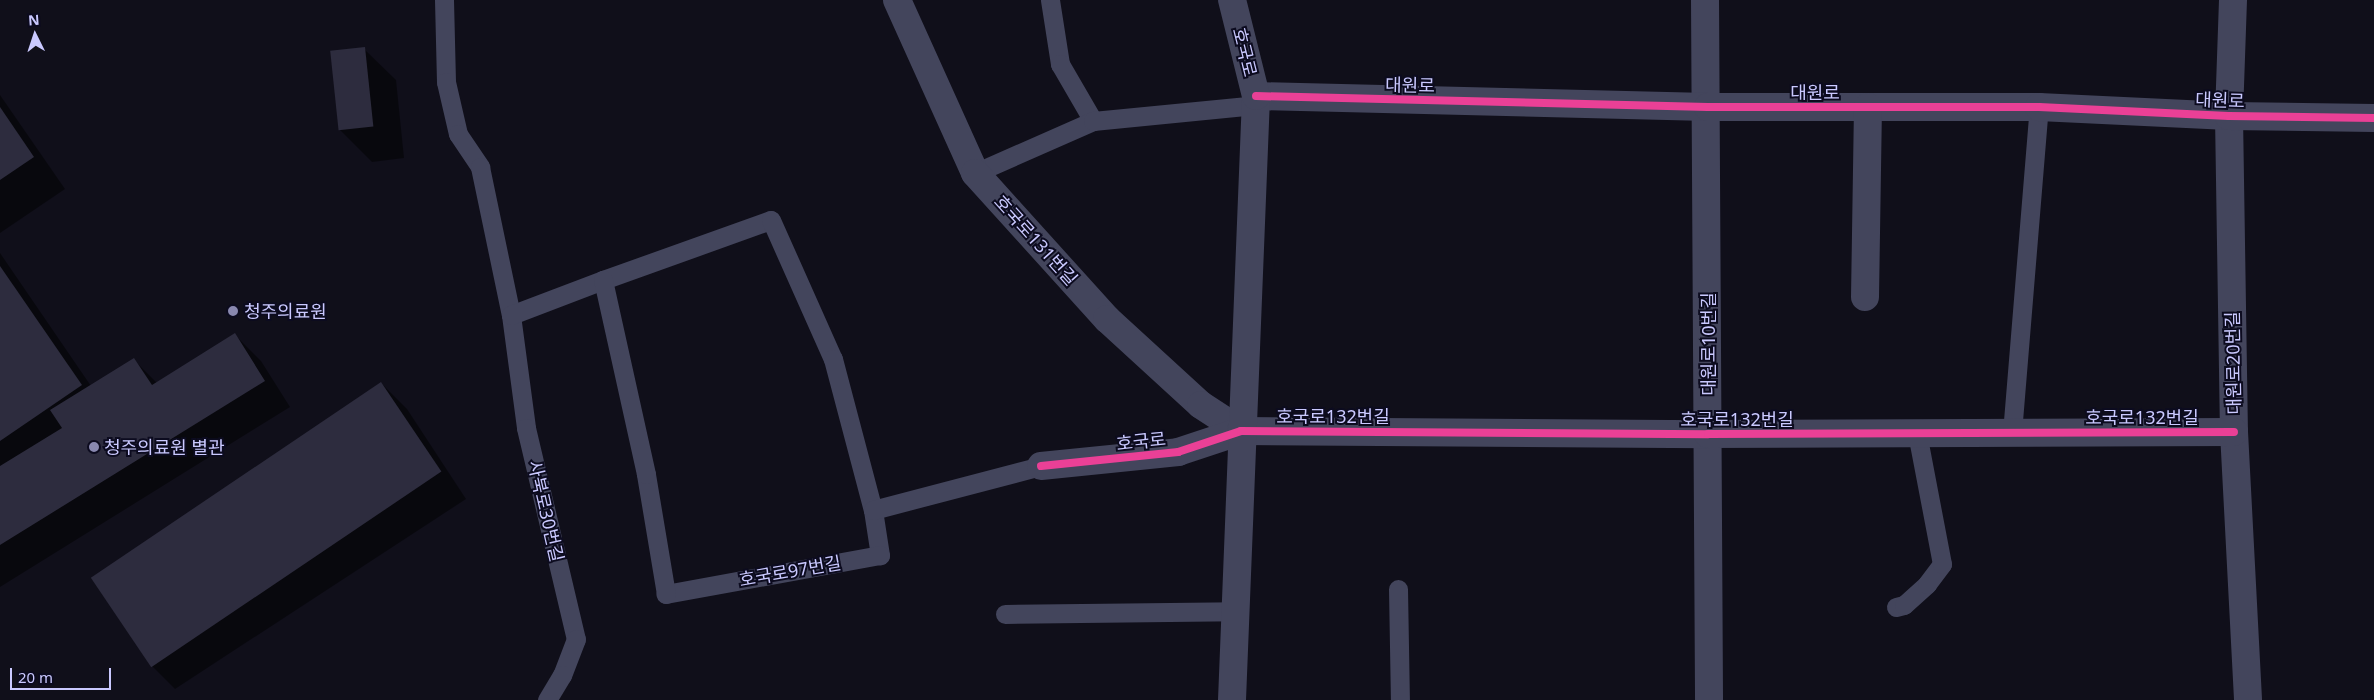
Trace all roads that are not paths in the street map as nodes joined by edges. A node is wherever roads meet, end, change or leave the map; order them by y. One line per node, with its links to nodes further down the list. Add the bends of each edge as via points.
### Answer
1 (444, 0): 17 (lane, 사북로30번길, via 446,82 458,134 480,167)
2 (897, 0): 14 (street, 호국로131번길)
3 (1050, 0): 13 (lane, via 1060,64)
4 (1232, 0): 7 (street, 호국로)
5 (1705, 0): 8 (street, 대원로10번길)
6 (2233, 0): 11 (street, 대원로20번길)
7 (1256, 100): 8 (street, 대원로); 13 (lane); 18 (street, 호국로)
8 (1708, 107): 9 (street, 대원로); 22 (street, 대원로10번길)
9 (1868, 107): 10 (street, 대원로); 16 (street)
10 (2040, 107): 11 (street, 대원로); 21 (lane)
11 (2229, 116): 12 (street, 대원로); 19 (street, 대원로20번길)
12 (2374, 118)
13 (1093, 121): 14 (lane)
14 (975, 173): 18 (street, 호국로131번길, via 1107,318 1201,405)
15 (603, 280): 17 (lane); 24 (lane, 호국로97번길, via 771,220 833,358); 24 (lane, 호국로97번길, via 646,474 666,594 880,555)
16 (1865, 297)
17 (511, 315): 29 (lane, 사북로30번길, via 526,428 576,639 562,675)
18 (1241, 430): 22 (street, 호국로132번길); 23 (street, 호국로, via 1178,452); 27 (street, 호국로)
19 (2234, 432): 21 (street, 호국로132번길); 33 (street, 대원로20번길)
20 (1917, 433): 21 (street, 호국로132번길); 22 (street, 호국로132번길); 26 (lane, via 1942,564 1927,584 1904,605)
21 (2012, 433)
22 (1708, 434): 32 (street, 대원로10번길)
23 (1041, 466): 24 (lane)
24 (873, 510)
25 (1398, 589): 31 (lane)
26 (1896, 607)
27 (1235, 611): 28 (lane); 30 (street, 호국로)
28 (1005, 614)
29 (547, 700)
30 (1232, 700)
31 (1400, 700)
32 (1709, 700)
33 (2248, 700)

